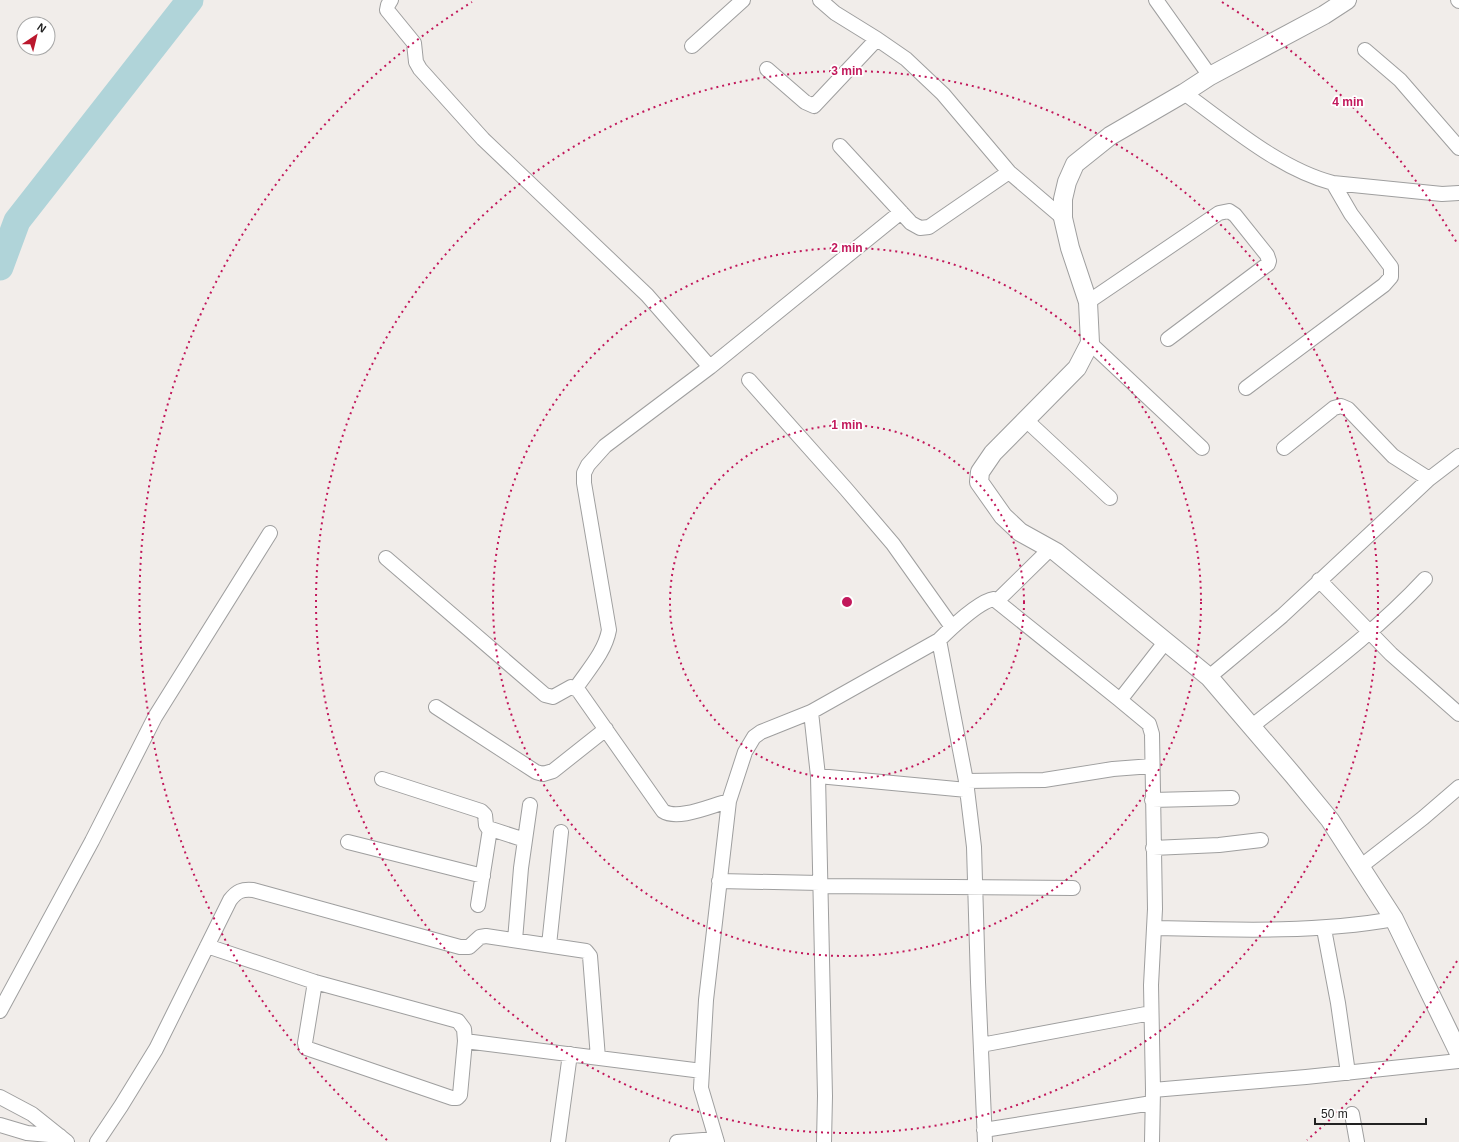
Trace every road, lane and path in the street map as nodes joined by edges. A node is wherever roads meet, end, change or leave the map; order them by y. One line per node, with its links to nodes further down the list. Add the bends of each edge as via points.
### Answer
1 (391, 0): 22 (street, via 388,10 414,43 416,62 420,69 483,139 647,295)
2 (743, 0): 7 (street)
3 (820, 0): 6 (street, via 850,23)
4 (1156, 0): 10 (street)
5 (1347, 0): 10 (street)
6 (877, 38): 9 (street, via 814,106 805,102); 14 (street, via 906,59 943,94)
7 (692, 46)
8 (1365, 50): 13 (street, via 1400,80)
9 (767, 69)
10 (1210, 76): 11 (street)
11 (1184, 94): 15 (street, via 1290,165); 18 (street, via 1110,136 1075,164 1063,199)
12 (840, 146): 17 (street)
13 (1459, 148)
14 (1009, 172): 17 (street, via 928,227 915,226); 18 (street)
15 (1333, 183): 16 (street, via 1442,194); 24 (street, via 1351,214 1391,267 1391,277 1384,285)
16 (1459, 193)
17 (901, 212): 22 (street)
18 (1063, 218): 19 (street)
19 (1088, 302): 20 (street, via 1219,213 1229,211 1236,215 1267,255 1268,264); 21 (street)
20 (1168, 339)
21 (1090, 343): 25 (street, via 1077,368); 26 (street)
22 (710, 367): 42 (street, via 605,446 584,473 609,630 608,639 602,650)
23 (749, 380): 37 (street, via 893,544)
24 (1246, 388)
25 (1026, 420): 30 (street); 32 (street, via 993,453 980,472 978,482 1003,516 1029,538)
26 (1202, 448)
27 (1284, 448): 29 (street, via 1334,408 1341,406 1348,409 1393,456)
28 (1459, 456): 29 (street)
29 (1429, 479): 35 (street)
30 (1110, 498)
31 (270, 533): 78 (street, via 155,717)
32 (1050, 549): 36 (street); 40 (street)
33 (386, 558): 42 (street, via 545,696 553,697 570,687)
34 (1425, 579): 38 (street)
35 (1319, 580): 38 (street); 41 (street, via 1282,616)
36 (997, 601): 37 (street, via 985,602); 43 (street)
37 (952, 627): 39 (street)
38 (1370, 631): 46 (street, via 1421,682); 47 (street)
39 (938, 640): 45 (street); 52 (street)
40 (1166, 641): 41 (street); 43 (street)
41 (1210, 677): 47 (street)
42 (576, 688): 48 (street)
43 (1120, 700): 49 (street, via 1152,729)
44 (436, 707): 48 (street, via 542,774 553,771)
45 (811, 712): 50 (street); 56 (street, via 754,737 740,764)
46 (1459, 714)
47 (1251, 727): 64 (street, via 1330,820)
48 (606, 729): 56 (street, via 667,814 678,815)
49 (1152, 766): 52 (street, via 1113,769 1044,780); 55 (street)
50 (818, 776): 52 (street); 67 (street)
51 (382, 780): 58 (street, via 483,812 486,825)
52 (967, 785): 69 (street)
53 (1459, 787): 64 (street)
54 (1232, 798): 55 (street)
55 (1152, 800): 63 (street)
56 (729, 801): 66 (street)
57 (530, 805): 60 (street)
58 (490, 829): 60 (street); 65 (street)
59 (561, 832): 75 (street)
60 (525, 840): 74 (street)
61 (1261, 840): 63 (street)
62 (348, 842): 65 (street)
63 (1154, 848): 72 (street)
64 (1360, 867): 71 (street)
65 (483, 876): 70 (street)
66 (719, 881): 67 (street); 86 (street, via 706,1000)
67 (820, 884): 69 (street); 98 (street)
68 (1073, 888): 69 (street)
69 (976, 889): 81 (street)
70 (478, 906)
71 (1394, 919): 73 (street); 82 (street)
72 (1154, 928): 73 (street); 79 (street)
73 (1324, 929): 87 (street)
74 (515, 940): 75 (street); 76 (street, via 482,936 469,947 460,947 245,890 239,891 230,900)
75 (550, 945): 84 (street, via 583,949 590,954)
76 (207, 946): 77 (street); 95 (street, via 145,1068)
77 (315, 982): 80 (street, via 458,1021 464,1029); 80 (street, via 306,1048 455,1098 461,1093)
78 (0, 1011)
79 (1151, 1014): 81 (street); 88 (street)
80 (465, 1041): 83 (street)
81 (981, 1045): 92 (street)
82 (1459, 1053)
83 (570, 1054): 84 (street); 96 (street)
84 (598, 1058): 86 (street)
85 (1459, 1061): 87 (street)
86 (702, 1071): 94 (street, via 701,1088)
87 (1348, 1072): 88 (street)
88 (1152, 1096): 92 (street); 99 (street)
89 (0, 1098): 93 (street, via 32,1114)
90 (1352, 1114): 100 (street)
91 (0, 1126): 93 (street)
92 (985, 1136)
93 (65, 1141)
94 (717, 1141): 97 (street)
95 (97, 1142)
96 (558, 1142)
97 (677, 1142)
98 (824, 1142)
99 (1152, 1142)
100 (1357, 1142)

